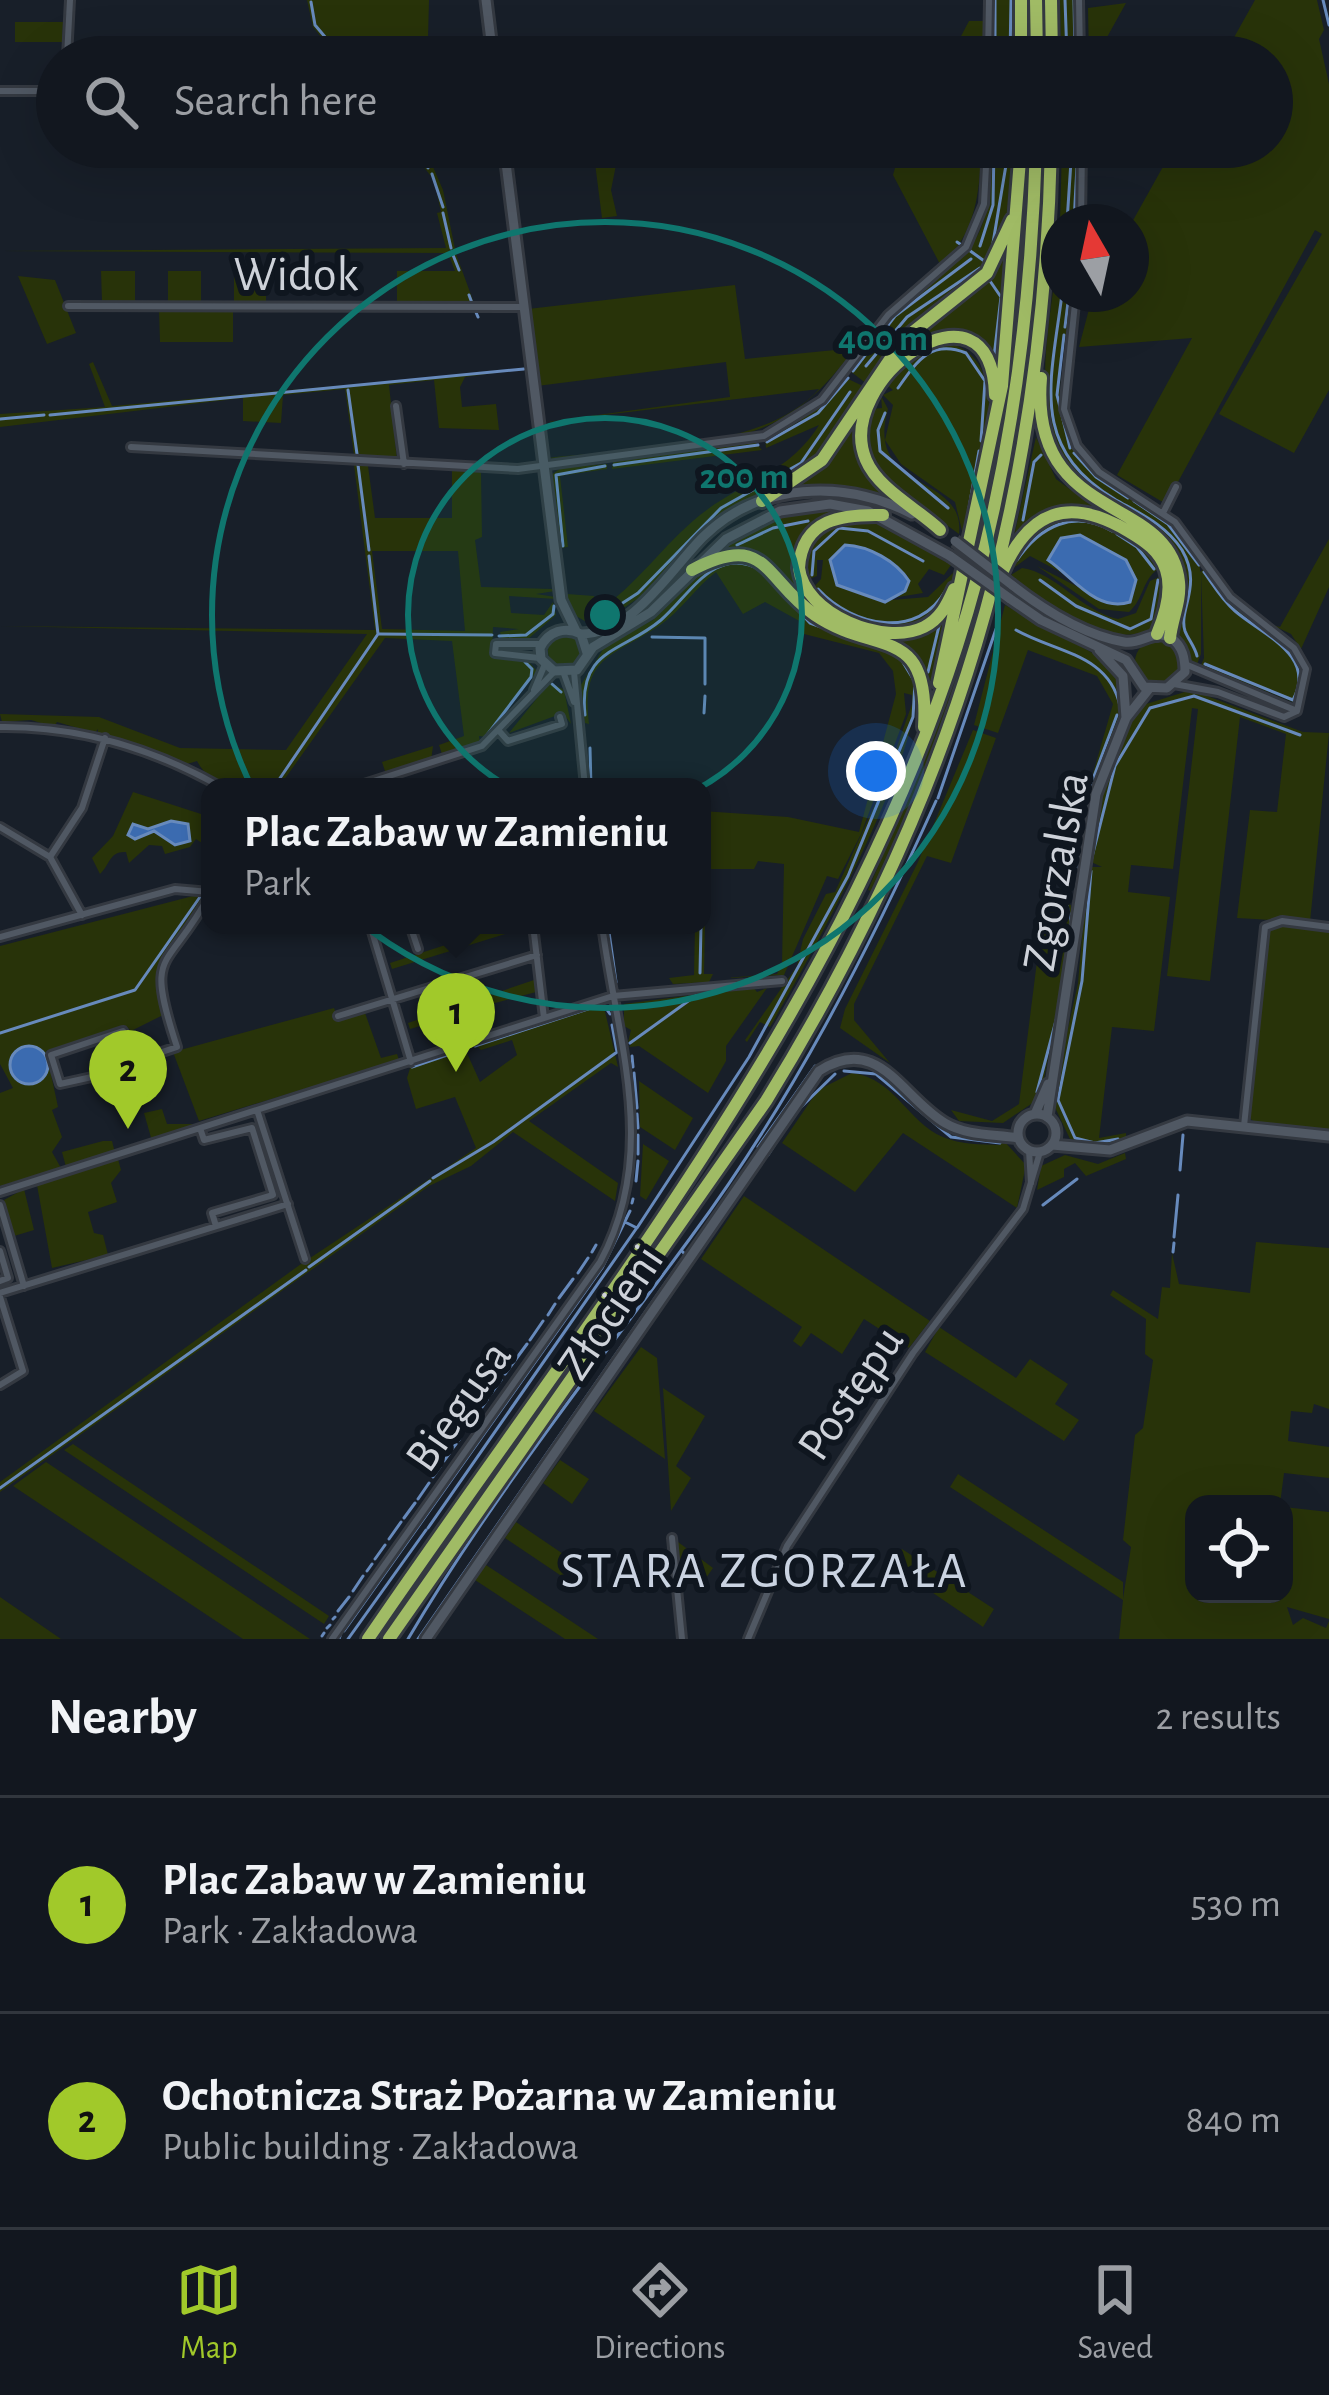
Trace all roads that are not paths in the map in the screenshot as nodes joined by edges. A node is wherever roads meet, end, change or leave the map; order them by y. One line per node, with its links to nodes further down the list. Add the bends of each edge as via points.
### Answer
1 (70, 0): 8 (street)
2 (486, 0): 9 (street)
3 (989, 0): 10 (street)
4 (1021, 0): 11 (highway)
5 (1036, 0): 12 (highway)
6 (1052, 0): 13 (highway)
7 (1079, 0): 14 (street)
8 (68, 36)
9 (490, 36)
10 (988, 36)
11 (1021, 36)
12 (1036, 36)
13 (1052, 36)
14 (1080, 36)
15 (0, 91): 16 (street)
16 (36, 91)
17 (506, 168): 26 (street)
18 (986, 168): 33 (street, via 984,204 966,248 896,307 805,414 748,441)
19 (1020, 168): 23 (highway)
20 (1035, 168): 56 (highway, via 1007,442)
21 (1050, 168): 28 (highway)
22 (1082, 168): 24 (street)
23 (1018, 196): 30 (highway); 35 (highway, via 1004,247 987,273 903,340 813,470)
24 (1082, 204)
25 (68, 306): 26 (street, Widok)
26 (524, 307): 33 (street)
27 (1074, 312): 36 (street, via 1064,397 1073,438 1099,472)
28 (1038, 346): 42 (highway); 45 (highway, via 1041,425 1056,464 1156,537 1172,558 1180,590)
29 (397, 406): 32 (street)
30 (998, 412): 38 (highway, via 986,360 948,337 923,340 904,354 865,416 871,469); 40 (highway)
31 (131, 447): 32 (street)
32 (404, 464): 33 (street)
33 (544, 467): 41 (street)
34 (1176, 487): 36 (street)
35 (762, 501): 38 (street, via 843,491 894,504); 44 (street, via 710,531 630,612)
36 (1163, 513): 57 (street, via 1229,597 1299,654 1306,676)
37 (883, 515): 39 (street, via 830,504 780,511 737,530); 40 (highway, via 836,517 810,534 800,568 815,603 879,629 912,631 940,614); 46 (street, bridge)
38 (940, 530): 47 (street, bridge, via 1066,620)
39 (692, 570): 49 (street, via 651,612); 63 (highway, via 726,555 752,556 820,619 905,652 923,684)
40 (962, 579): 56 (highway)
41 (562, 600): 43 (street); 44 (street)
42 (990, 602): 45 (highway, via 1025,532 1054,514 1089,512 1160,557 1168,598); 117 (highway, via 931,782 813,1023 718,1172)
43 (556, 631): 44 (street); 48 (street)
44 (579, 633): 49 (street)
45 (1163, 636): 47 (street); 51 (street)
46 (1090, 643): 50 (street); 58 (street, via 1119,668)
47 (1134, 643): 50 (street)
48 (541, 644): 52 (street); 52 (street, via 496,644 495,653)
49 (587, 653): 52 (street)
50 (1126, 660): 53 (street)
51 (1186, 664): 54 (street); 57 (street)
52 (556, 668): 61 (street); 68 (street, via 574,703)
53 (1136, 681): 55 (street); 58 (street, Zgorzalska)
54 (1174, 685): 55 (street); 57 (street, via 1281,717)
55 (1149, 689): 58 (street, Zgorzalska)
56 (936, 708): 63 (highway)
57 (1297, 711)
58 (1127, 715): 90 (street, Zgorzalska, via 1089,826 1071,990)
59 (560, 717): 61 (street, via 562,724 508,741)
60 (0, 727): 62 (street)
61 (500, 732): 67 (street, via 474,750)
62 (105, 738): 65 (street); 70 (street, via 82,808)
63 (922, 744): 116 (highway, via 791,1015 668,1212)
64 (199, 763): 65 (street)
65 (194, 771): 66 (street)
66 (206, 778)
67 (384, 778)
68 (584, 778)
69 (0, 827): 70 (street)
70 (50, 857): 73 (street)
71 (201, 892): 73 (street, via 178,888)
72 (201, 908): 91 (street, via 160,974 177,1047 138,1060 123,1030 51,1055 60,1084)
73 (82, 915): 80 (street)
74 (1329, 927): 95 (street, via 1265,927)
75 (373, 934): 86 (street)
76 (413, 934): 82 (street)
77 (451, 934): 81 (street)
78 (534, 934): 83 (street)
79 (603, 934): 85 (street, Biegusa)
80 (0, 938)
81 (453, 938)
82 (418, 949)
83 (537, 955): 86 (street); 88 (street)
84 (782, 981): 85 (street)
85 (613, 996): 88 (street); 115 (street, Biegusa, via 627,1053 633,1154 625,1204 600,1262)
86 (393, 1000): 87 (street); 89 (street)
87 (338, 1016)
88 (544, 1018): 89 (street)
89 (411, 1062): 92 (street)
90 (1052, 1073): 93 (street, Zgorzalska); 94 (street, Zgorzalska)
91 (100, 1076)
92 (257, 1110): 96 (street); 104 (street)
93 (1035, 1114): 94 (street); 97 (street)
94 (1048, 1117): 99 (street)
95 (1244, 1127): 98 (street); 99 (street, via 1186,1121 1114,1149)
96 (200, 1128): 101 (street); 102 (street, via 204,1140 252,1127 273,1195)
97 (1018, 1133): 100 (street); 118 (street, Złocieni, via 951,1126 874,1063 838,1062 807,1085)
98 (1329, 1139)
99 (1054, 1141): 100 (street)
100 (1035, 1151): 120 (street, Postępu, via 1030,1193 787,1546)
101 (0, 1192)
102 (250, 1201): 105 (street); 106 (street, via 212,1213)
103 (0, 1204): 107 (street)
104 (288, 1204): 105 (street); 109 (street)
105 (255, 1214): 106 (street)
106 (216, 1226): 111 (street)
107 (10, 1239): 108 (street); 111 (street)
108 (0, 1246): 110 (street, via 8,1277)
109 (304, 1259)
110 (0, 1281)
111 (24, 1286): 112 (street)
112 (0, 1295): 113 (street, via 23,1371)
113 (0, 1385)
114 (672, 1538): 119 (street)
115 (332, 1639)
116 (368, 1639)
117 (389, 1639)
118 (426, 1639)
119 (682, 1639)
120 (748, 1639)

